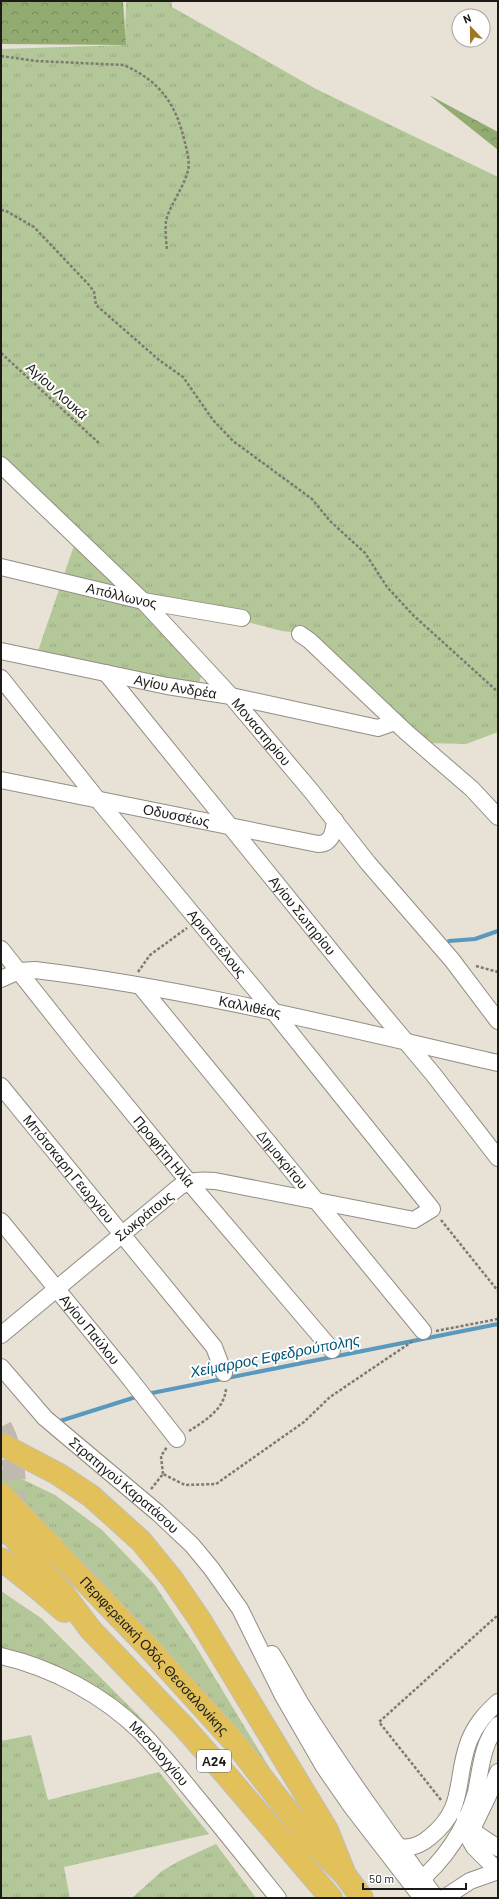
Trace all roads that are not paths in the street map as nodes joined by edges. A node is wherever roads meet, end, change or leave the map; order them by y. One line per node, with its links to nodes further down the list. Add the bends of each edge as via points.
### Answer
1 (1, 465): 3 (street, Μοναστηρίου)
2 (1, 567): 3 (street, Απόλλωνος)
3 (143, 601): 4 (street, Απόλλωνος); 9 (street, Μοναστηρίου)
4 (242, 618)
5 (300, 634): 10 (street)
6 (1, 651): 7 (street, Αγίου Ανδρέα)
7 (106, 673): 9 (street, Αγίου Ανδρέα); 15 (street, Αγίου Σωτηρίου)
8 (1, 678): 12 (street, Αριστοτέλους)
9 (231, 696): 10 (street, Αγίου Ανδρέα, via 378,728); 14 (street, Μοναστηρίου)
10 (395, 722): 13 (street, via 472,789)
11 (1, 780): 12 (street, Οδυσσέως)
12 (98, 800): 15 (street, Οδυσσέως); 20 (street, Αριστοτέλους)
13 (498, 817)
14 (334, 820): 15 (street, Οδυσσέως, via 332,836 328,842 322,844); 21 (street, Μοναστηρίου, via 452,960)
15 (229, 826): 22 (street, Αγίου Σωτηρίου)
16 (1, 949): 17 (street, Προφήτη Ηλία)
17 (19, 971): 18 (street, Καλλιθέας); 19 (street, Καλλιθέας, via 44,971); 26 (street, Προφήτη Ηλία)
18 (1, 979)
19 (142, 987): 20 (street, Καλλιθέας); 27 (street, Δημοκρίτου)
20 (273, 1012): 22 (street, Καλλιθέας); 28 (street, Αριστοτέλους)
21 (498, 1021)
22 (405, 1041): 23 (street, Καλλιθέας); 25 (street, Αγίου Σωτηρίου)
23 (498, 1063)
24 (1, 1086): 30 (street, Μπότσκαρη Γεωργίου)
25 (498, 1158)
26 (189, 1182): 27 (street, Σωκράτους, via 215,1181); 30 (street, Σωκράτους, via 179,1187); 34 (street, Προφήτη Ηλία)
27 (317, 1202): 28 (street, Σωκράτους, via 414,1220); 32 (street, Δημοκρίτου)
28 (432, 1209)
29 (1, 1221): 31 (street, Αγίου Παύλου)
30 (122, 1234): 31 (street, Σωκράτους); 36 (street, Μπότσκαρη Γεωργίου, via 214,1347)
31 (56, 1288): 33 (street, Σωκράτους); 37 (street, Αγίου Παύλου)
32 (423, 1331)
33 (1, 1335)
34 (332, 1350)
35 (1, 1367): 42 (street, Στρατηγού Καρατάσου, via 56,1429 142,1499 200,1554)
36 (224, 1373)
37 (177, 1439)
38 (1, 1444): 55 (highway, via 58,1474 91,1496 156,1558 186,1597 327,1830)
39 (1, 1494): 55 (highway, Περιφερειακή Οδός Θεσσαλονίκης / Α24, via 188,1690 236,1744 311,1841)
40 (1, 1523): 43 (highway, Περιφερειακή Οδός Θεσσαλονίκης / Α24, via 63,1593)
41 (1, 1559): 43 (highway)
42 (240, 1609): 52 (street, via 255,1626 300,1702); 57 (street, via 283,1696 321,1761 351,1806)
43 (91, 1630): 59 (highway, Περιφερειακή Οδός Θεσσαλονίκης / Α24, via 184,1727)
44 (2, 1657): 58 (street, Μεσολογγίου, via 42,1669 78,1686 108,1705 139,1731 167,1761)
45 (496, 1707): 47 (street, via 477,1723)
46 (498, 1725): 48 (street, via 488,1739)
47 (464, 1759): 48 (street); 50 (street)
48 (481, 1763): 51 (street)
49 (498, 1772): 51 (street, via 488,1796)
50 (453, 1811): 51 (street, via 461,1812); 52 (street, via 441,1827 423,1842 409,1848)
51 (468, 1828): 53 (street); 54 (street, via 471,1842 478,1852); 57 (street, via 449,1862)
52 (399, 1848): 57 (street)
53 (498, 1848)
54 (498, 1870): 61 (street, via 470,1881)
55 (345, 1875): 60 (highway, Περιφερειακή Οδός Θεσσαλονίκης / Α24)
56 (498, 1884): 62 (street, via 477,1884)
57 (423, 1890)
58 (278, 1898)
59 (331, 1898)
60 (362, 1898)
61 (444, 1898)
62 (458, 1898)

